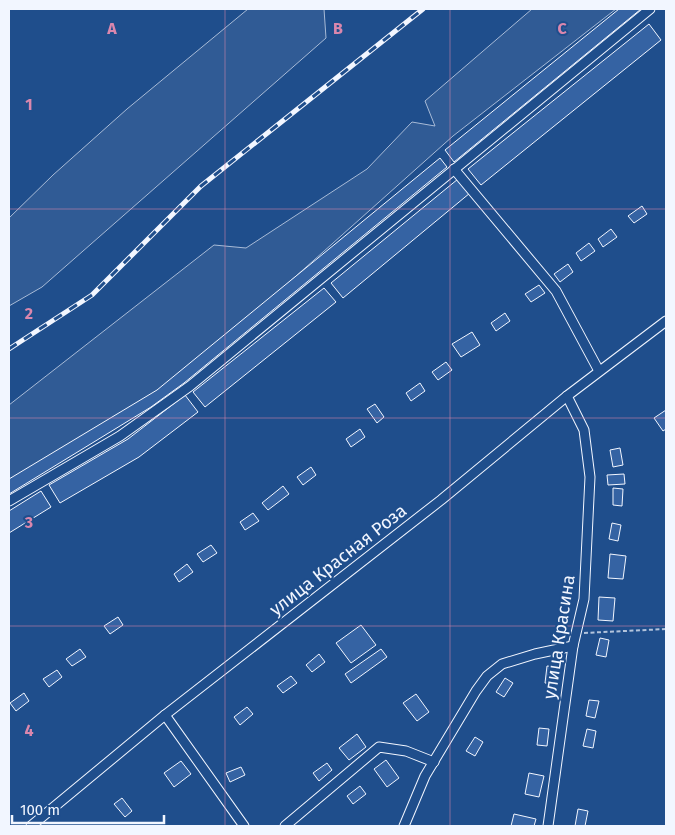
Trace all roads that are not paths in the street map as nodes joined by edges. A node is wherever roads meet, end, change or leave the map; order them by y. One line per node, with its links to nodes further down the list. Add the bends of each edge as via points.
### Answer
1 (650, 9): 2 (street)
2 (454, 168): 4 (street, via 556,292); 6 (street, via 190,386 120,436)
3 (666, 321): 4 (street, улица Красная Роза)
4 (599, 371): 5 (street, улица Красная Роза)
5 (567, 396): 7 (street, улица Красина, via 584,430 590,477 584,599); 8 (street, улица Красная Роза, via 440,500)
6 (9, 500)
7 (573, 646): 9 (street, via 502,664 487,676); 14 (street, улица Красина)
8 (165, 715): 10 (street, улица Красная Роза); 11 (street)
9 (434, 762): 12 (street, via 406,751 379,747); 13 (street)
10 (31, 826)
11 (244, 826)
12 (285, 826)
13 (404, 826)
14 (548, 826)

